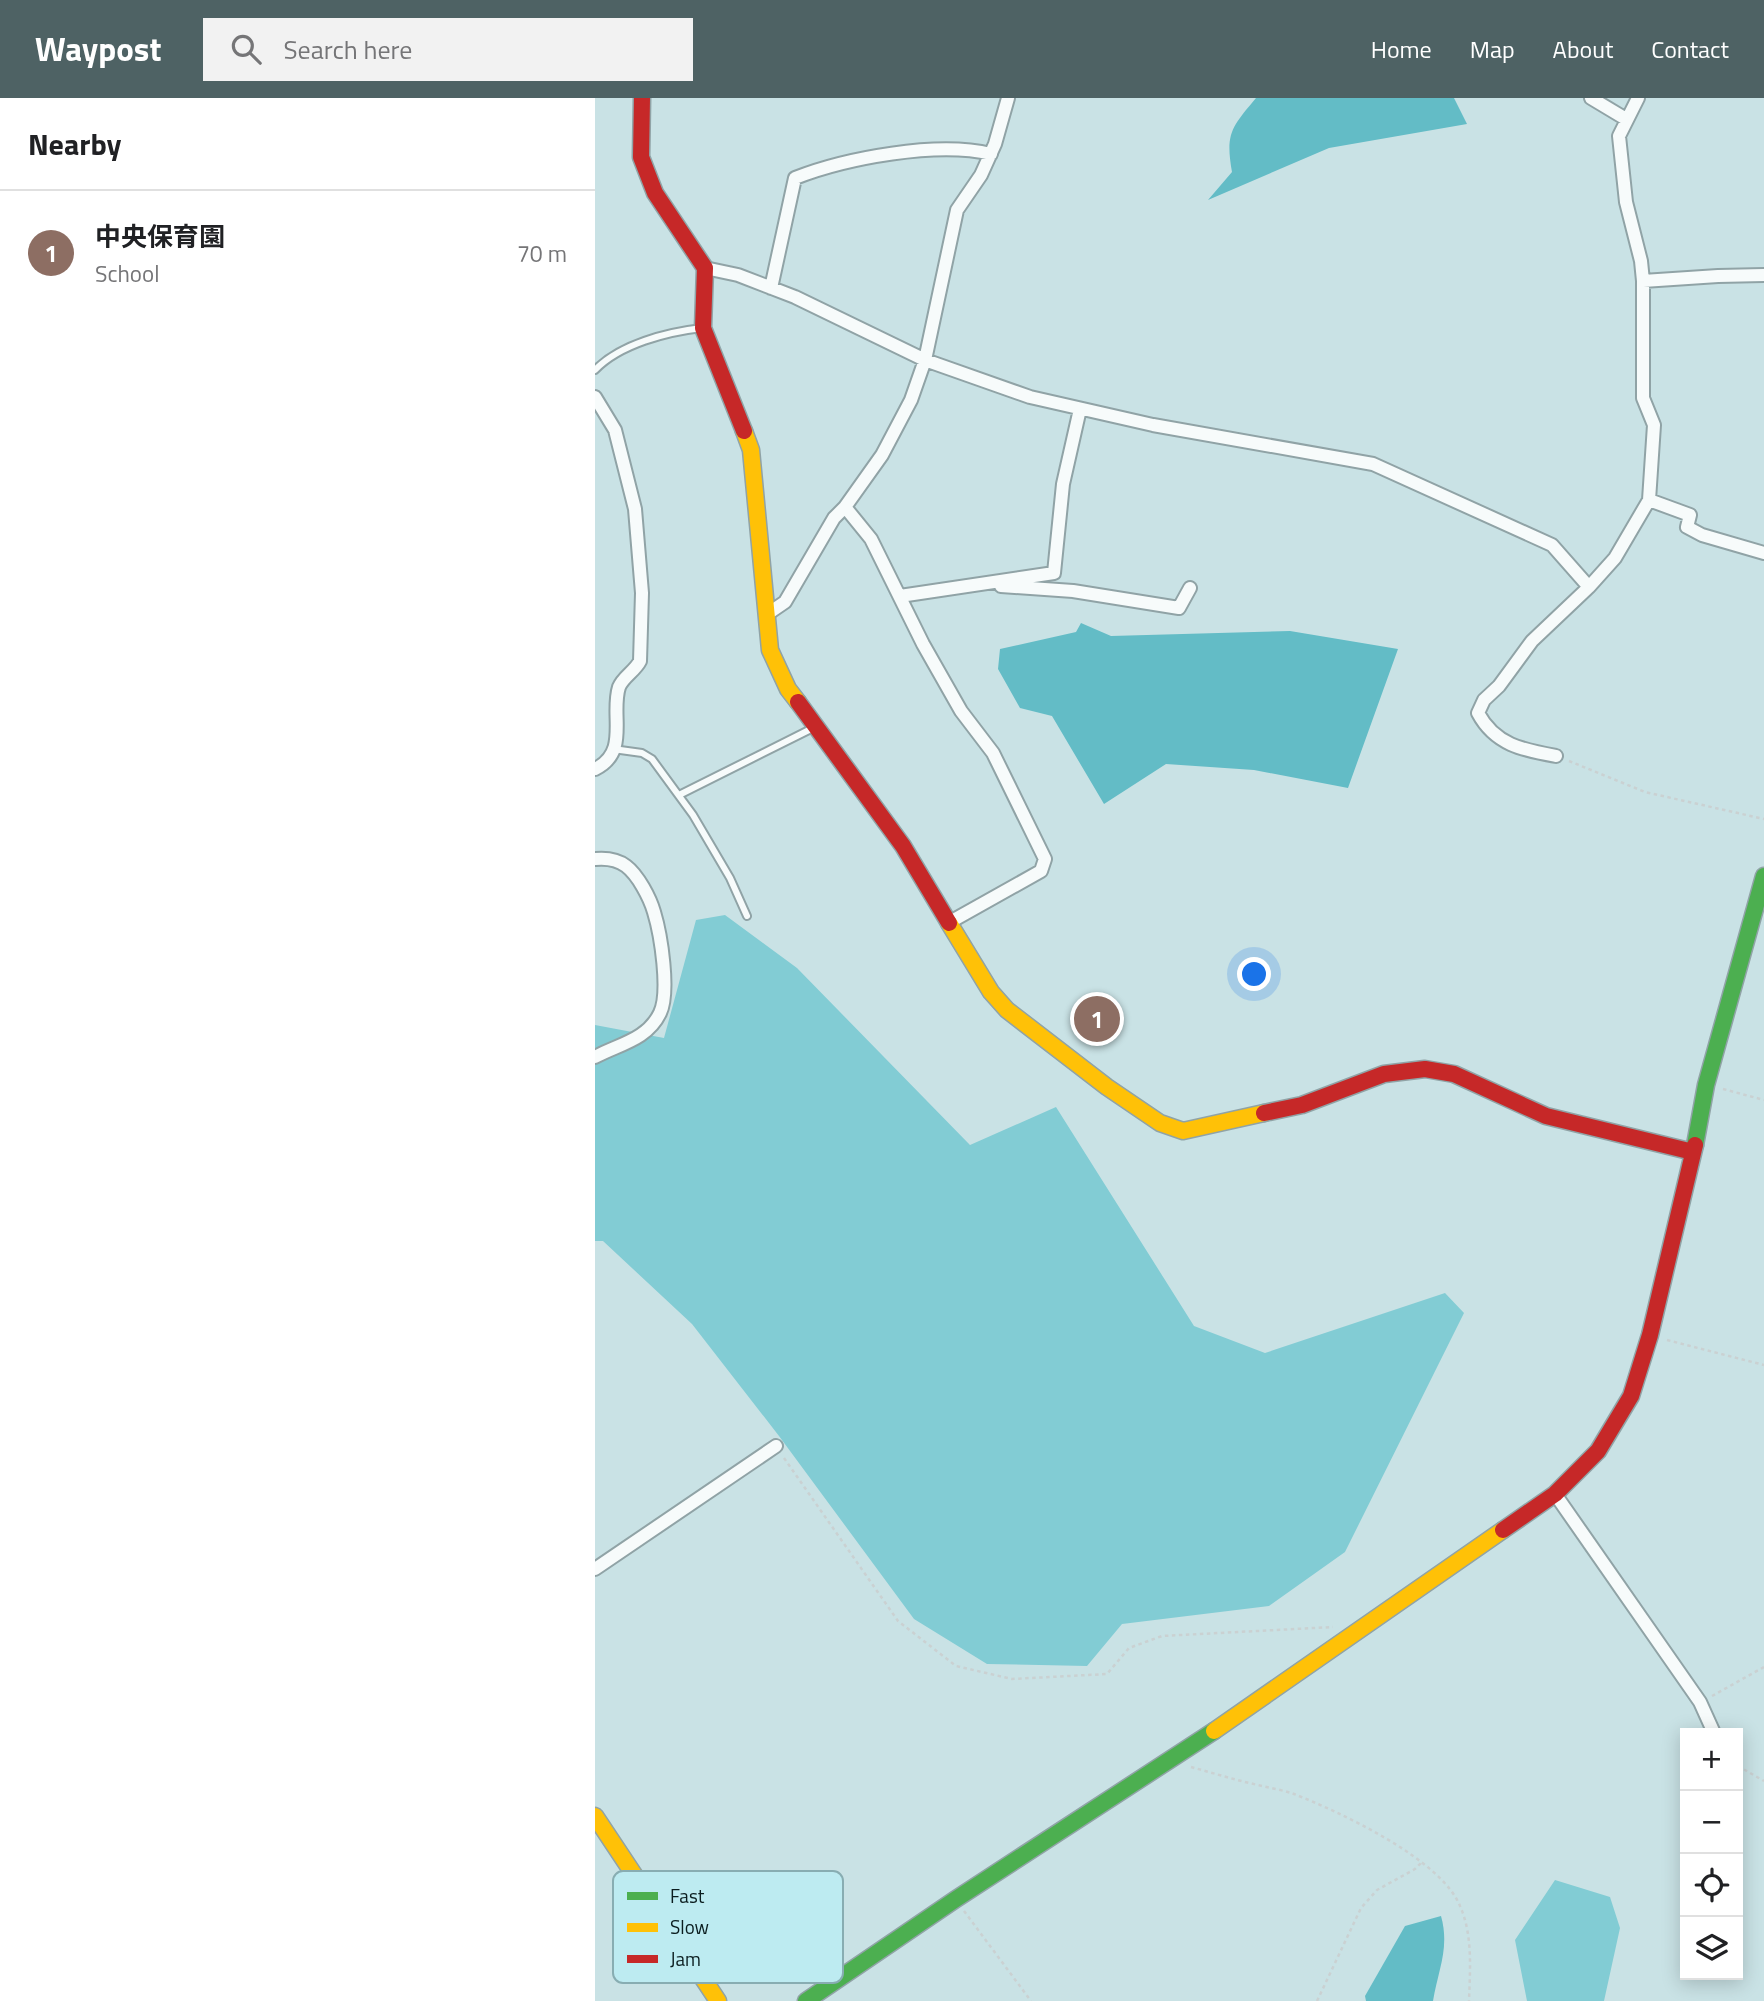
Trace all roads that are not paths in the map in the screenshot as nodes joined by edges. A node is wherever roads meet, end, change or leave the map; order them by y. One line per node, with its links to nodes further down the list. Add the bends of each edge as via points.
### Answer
1 (642, 98): 7 (street, via 641,157 655,194)
2 (1008, 98): 6 (street)
3 (1591, 98): 5 (street)
4 (1638, 98): 5 (street)
5 (1626, 119): 9 (street, via 1619,136 1626,202)
6 (991, 154): 10 (street, via 929,149 825,166 795,178); 12 (street, via 957,210)
7 (705, 268): 10 (street); 11 (street)
8 (1764, 275): 9 (street)
9 (1643, 281): 16 (street, via 1643,398 1654,425)
10 (771, 288): 12 (street)
11 (703, 328): 13 (lane, via 654,336 606,359); 23 (street, via 751,450)
12 (925, 360): 15 (street, via 1030,397); 17 (street, via 888,444)
13 (595, 370)
14 (595, 397): 25 (street, via 615,430 635,509 642,593 640,661 618,690)
15 (1080, 409): 19 (street, via 1063,484 1054,573); 20 (street, via 1373,464 1552,545)
16 (1649, 500): 18 (street, via 1690,514 1687,527 1702,535); 20 (street, via 1615,558)
17 (845, 507): 22 (street, via 871,539); 23 (street, via 785,602)
18 (1764, 553)
19 (986, 583): 21 (street, via 1179,608); 22 (street)
20 (1589, 587): 26 (street, via 1532,641 1478,713 1494,736 1516,748)
21 (1190, 588)
22 (900, 596): 32 (street, via 961,710 993,753 1045,859 1041,871)
23 (766, 615): 24 (street, via 770,650 788,689)
24 (816, 726): 28 (lane); 32 (street, via 903,846)
25 (613, 749): 27 (street, via 604,765); 28 (lane, via 652,759)
26 (1556, 756)
27 (595, 769)
28 (679, 795): 31 (lane, via 730,878)
29 (595, 859): 33 (street, via 626,866 639,882 654,910 666,985 661,1012 645,1032)
30 (1764, 876): 34 (street, via 1706,1085)
31 (747, 916)
32 (950, 922): 34 (street, via 991,992 1007,1010 1128,1102 1160,1123 1183,1131 1302,1105 1384,1074 1425,1069 1454,1074 1546,1116)
33 (595, 1057)
34 (1693, 1152): 36 (street, via 1631,1396 1598,1451)
35 (776, 1446): 37 (street)
36 (1555, 1494): 38 (street, via 1700,1702); 41 (street, via 1171,1761)
37 (595, 1569)
38 (1712, 1728)
39 (595, 1816): 40 (street)
40 (632, 1871)
41 (843, 1976)
42 (706, 1983): 44 (street)
43 (832, 1983): 45 (street)
44 (718, 2001)
45 (806, 2001)

